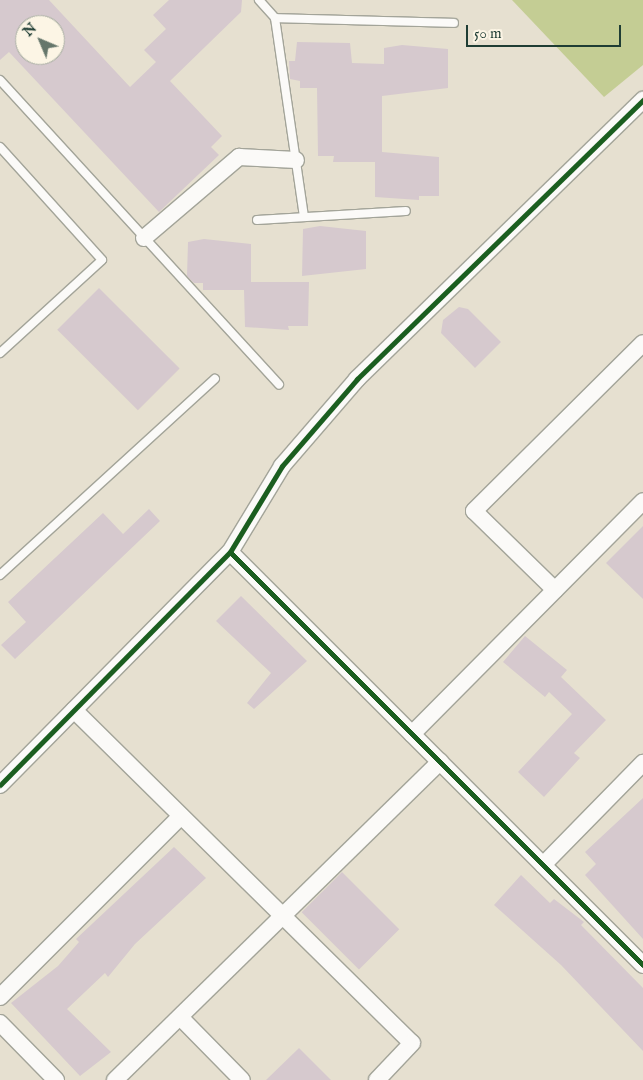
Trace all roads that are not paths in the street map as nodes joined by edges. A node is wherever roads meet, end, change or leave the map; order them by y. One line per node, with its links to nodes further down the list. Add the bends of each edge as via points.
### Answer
1 (259, 0): 2 (lane)
2 (275, 18): 3 (lane); 7 (lane)
3 (454, 23)
4 (0, 80): 11 (lane)
5 (643, 100): 17 (street, via 357,380 282,466)
6 (0, 147): 13 (lane, via 102,260)
7 (296, 160): 9 (lane); 11 (street, via 239,157)
8 (406, 211): 9 (lane)
9 (304, 217): 10 (lane)
10 (257, 220)
11 (144, 238): 15 (lane)
12 (643, 344): 19 (street, via 474,511)
13 (0, 353)
14 (215, 379): 18 (lane)
15 (278, 384)
16 (643, 501): 19 (street)
17 (230, 552): 20 (street); 21 (street)
18 (0, 575)
19 (555, 590): 21 (street)
20 (74, 710): 24 (street); 25 (street)
21 (412, 734): 22 (street)
22 (440, 762): 26 (street); 27 (street)
23 (643, 763): 26 (street)
24 (0, 785)
25 (181, 816): 27 (street); 29 (street)
26 (543, 865): 28 (street)
27 (282, 917): 30 (street); 35 (street, via 412,1043)
28 (642, 963)
29 (0, 997)
30 (180, 1017): 33 (street); 34 (street)
31 (0, 1023): 32 (street)
32 (56, 1080)
33 (115, 1080)
34 (242, 1080)
35 (377, 1080)

